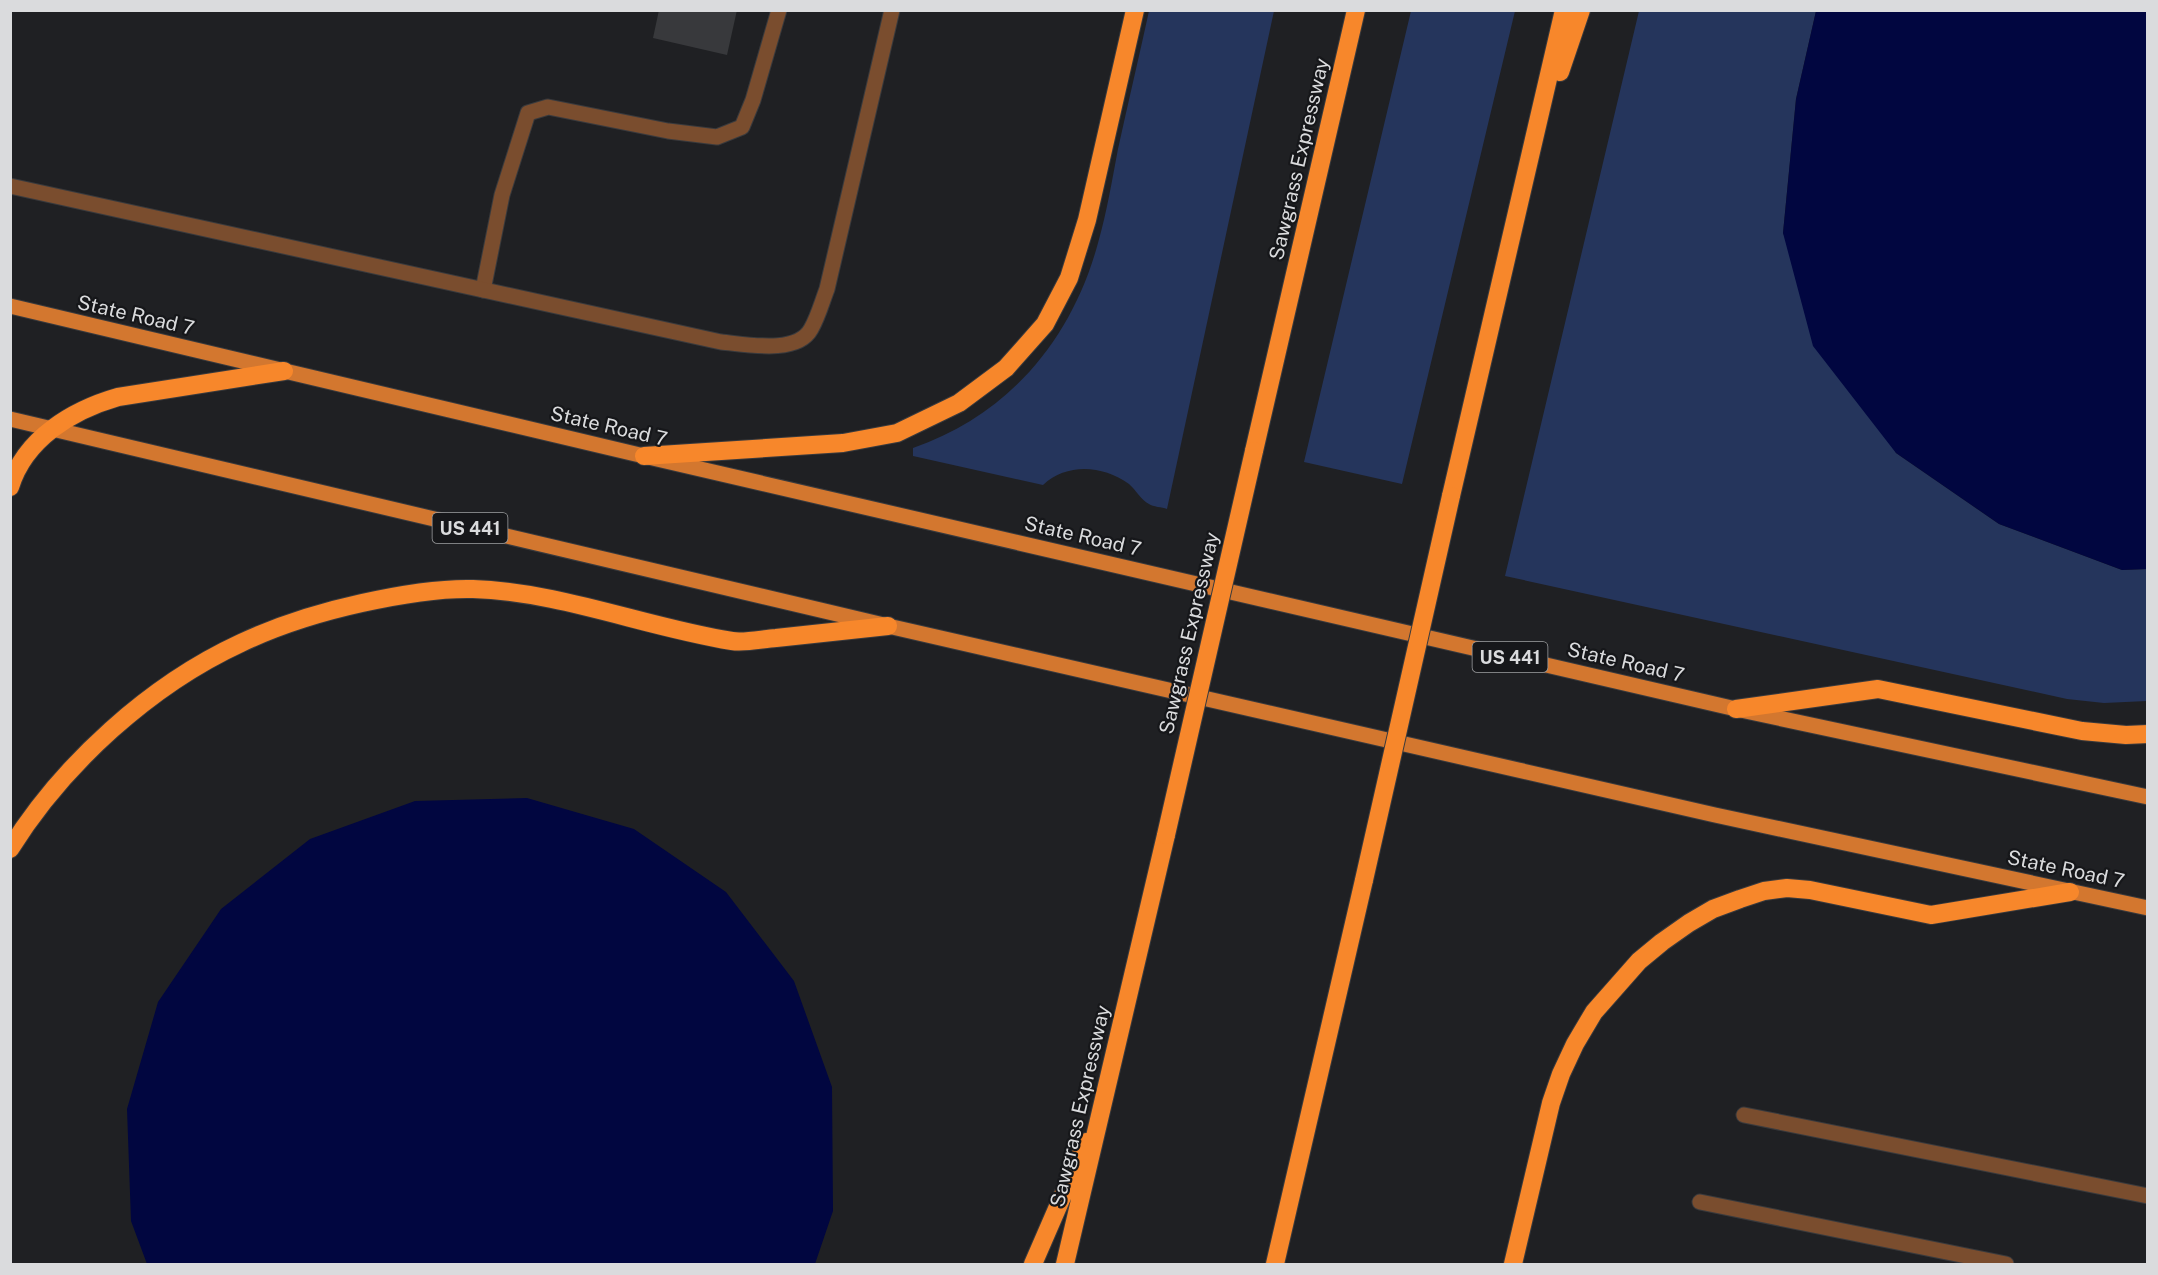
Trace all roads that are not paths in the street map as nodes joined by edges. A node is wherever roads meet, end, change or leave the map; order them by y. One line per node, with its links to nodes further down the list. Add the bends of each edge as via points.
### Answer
1 (779, 10): 9 (street, via 742,127 717,137 548,107 528,113 502,195)
2 (892, 10): 9 (street, via 827,289 810,332 790,345 721,342)
3 (1135, 10): 14 (highway, via 1087,220 1069,278 1045,324 1006,368 960,403 897,433 843,443)
4 (1356, 10): 23 (highway, Sawgrass Expressway, bridge)
5 (1564, 10): 7 (highway)
6 (1581, 10): 7 (highway)
7 (1527, 171): 29 (highway, bridge)
8 (10, 186): 9 (street)
9 (483, 290)
10 (10, 306): 11 (main road, State Road 7 / US 441)
11 (284, 371): 13 (highway, via 118,397 93,405); 14 (main road, State Road 7 / US 441)
12 (10, 419): 13 (main road, State Road 7 / US 441)
13 (51, 429): 15 (highway, via 19,467); 16 (main road, State Road 7 / US 441)
14 (644, 456): 17 (main road, State Road 7 / US 441)
15 (10, 487)
16 (888, 626): 20 (highway, via 735,642 537,596 472,589 429,591 341,608 239,644 135,709 73,768); 21 (main road, State Road 7 / US 441)
17 (1736, 709): 18 (highway, via 1878,689 2082,731); 19 (main road, State Road 7 / US 441)
18 (2148, 734)
19 (2148, 797)
20 (10, 849)
21 (2070, 892): 22 (main road, State Road 7 / US 441); 30 (highway, via 1931,915 1787,888 1740,899 1689,923 1639,961 1594,1012 1575,1044 1551,1103)
22 (2148, 908)
23 (1106, 1096): 27 (highway); 28 (highway, Sawgrass Expressway)
24 (1744, 1115): 25 (street)
25 (2148, 1196)
26 (1700, 1202): 31 (street)
27 (1033, 1264)
28 (1065, 1264)
29 (1275, 1264)
30 (1513, 1264)
31 (2006, 1264)

